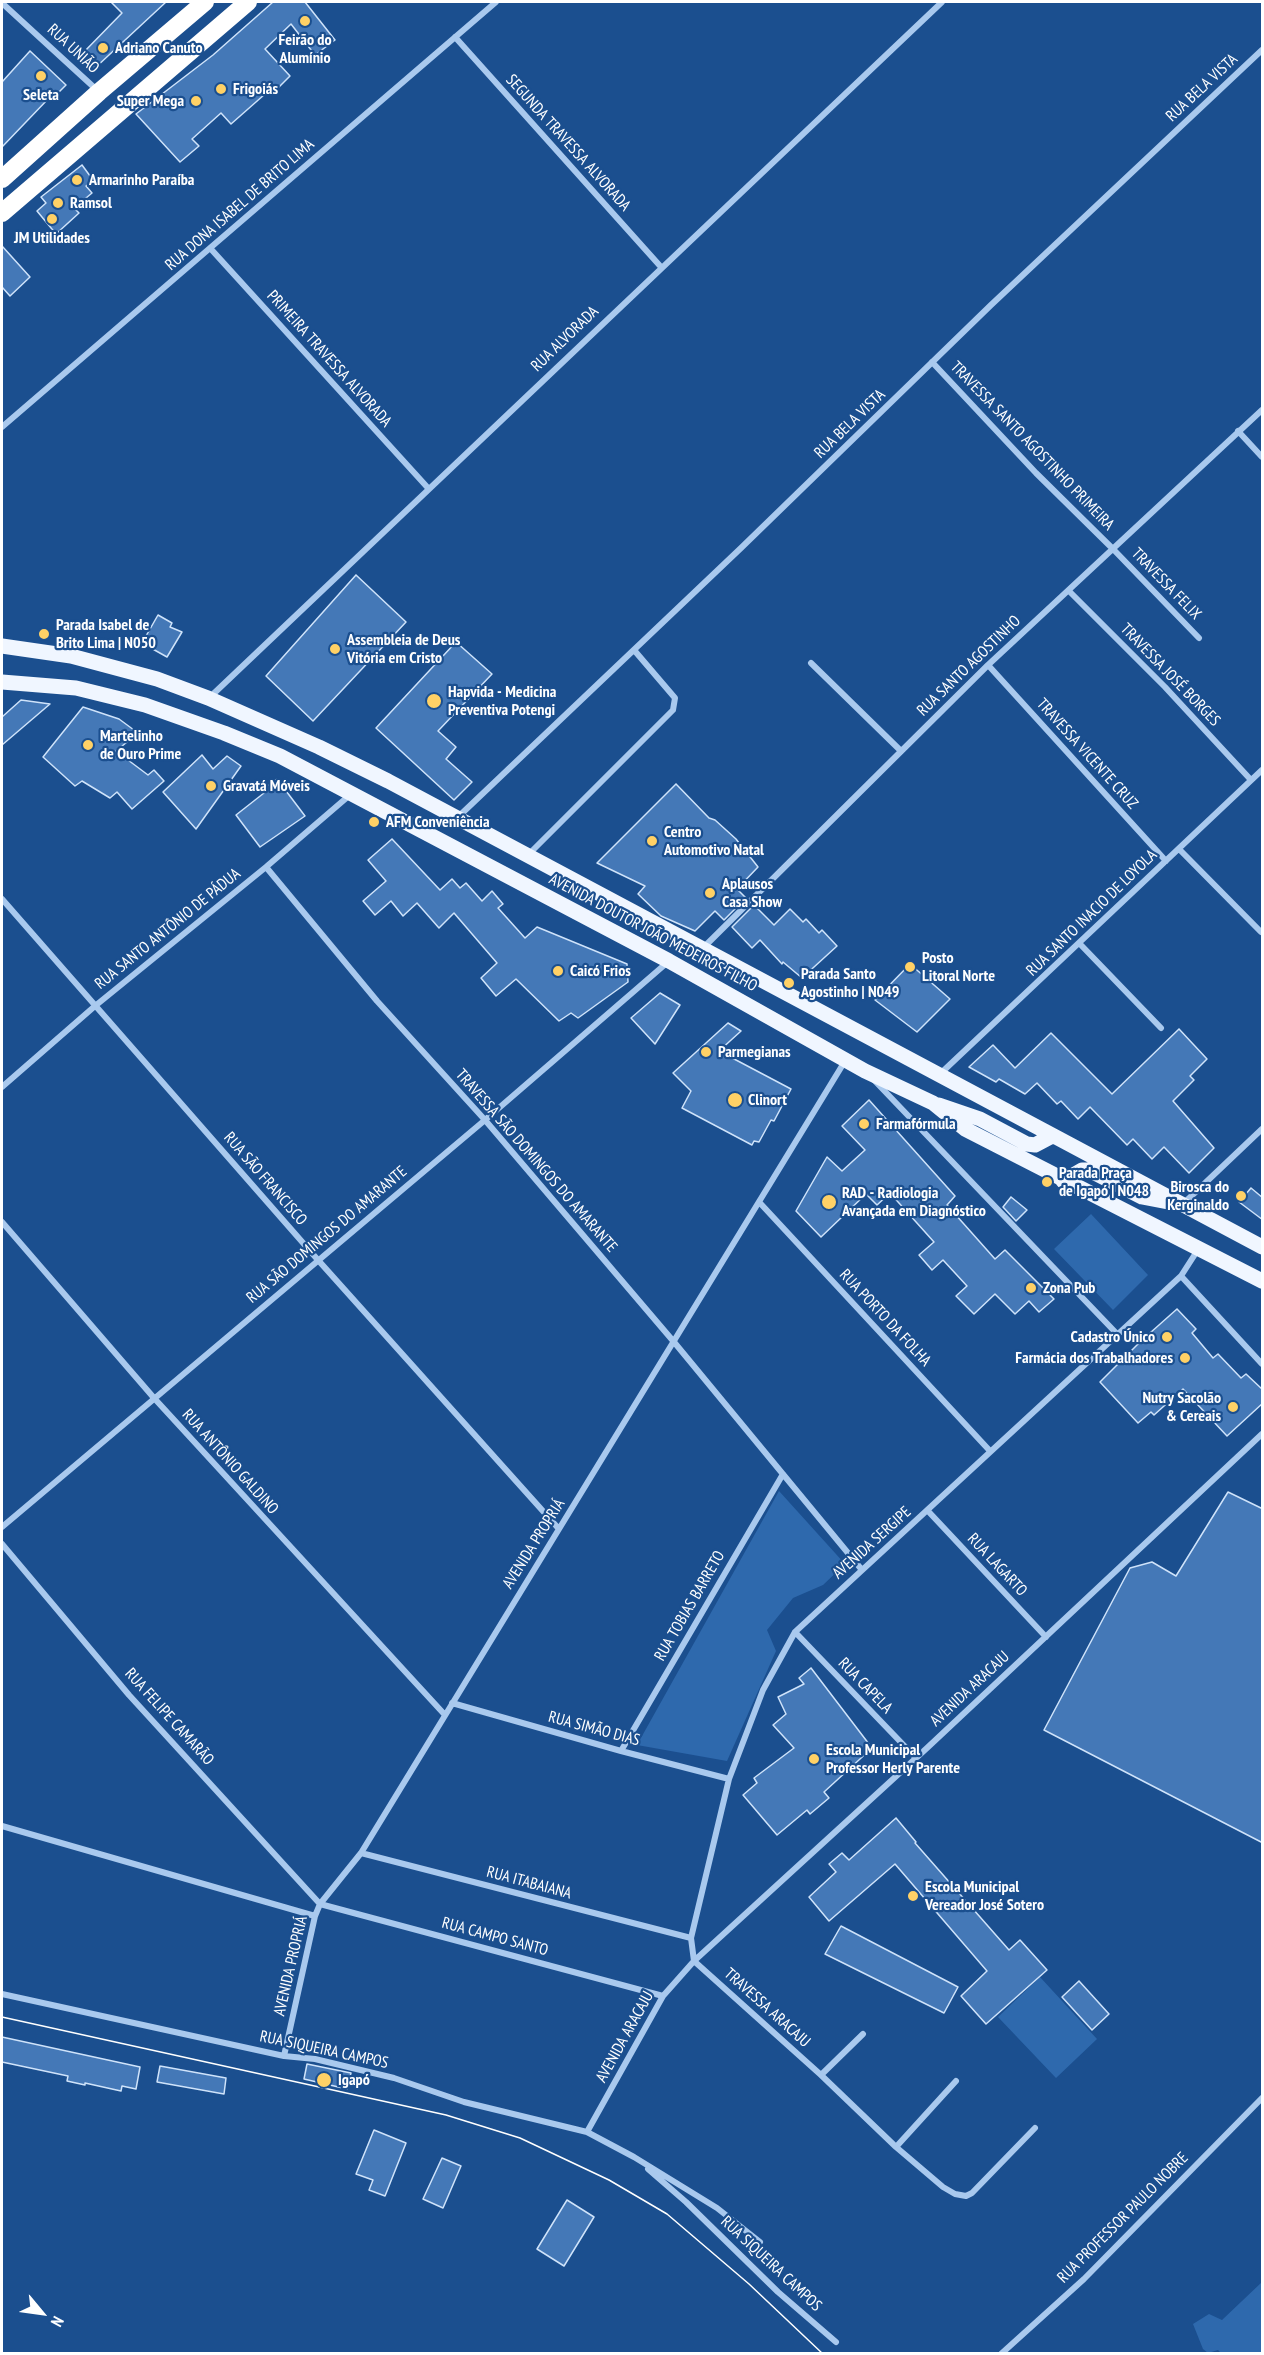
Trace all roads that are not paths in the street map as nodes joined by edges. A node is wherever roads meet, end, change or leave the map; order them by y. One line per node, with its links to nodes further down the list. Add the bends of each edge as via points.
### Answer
1 (205, 2): 8 (highway)
2 (248, 2): 10 (highway)
3 (496, 2): 6 (street, RUA DONA ISABEL DE BRITO LIMA)
4 (942, 2): 12 (street, RUA ALVORADA)
5 (2, 3): 8 (street, RUA UNIÃO)
6 (455, 38): 11 (street, RUA DONA ISABEL DE BRITO LIMA); 12 (street, SEGUNDA TRAVESSA ALVORADA)
7 (1263, 50): 13 (street, RUA BELA VISTA)
8 (99, 92): 9 (highway)
9 (2, 179)
10 (2, 213)
11 (210, 248): 15 (street, RUA DONA ISABEL DE BRITO LIMA); 18 (street, PRIMEIRA TRAVESSA ALVORADA)
12 (661, 267): 18 (street, RUA ALVORADA)
13 (932, 362): 19 (street, TRAVESSA SANTO AGOSTINHO PRIMEIRA); 23 (street, RUA BELA VISTA)
14 (1263, 410): 16 (street, RUA SANTO AGOSTINHO)
15 (2, 427)
16 (1238, 431): 17 (street); 19 (street, RUA SANTO AGOSTINHO)
17 (1263, 457)
18 (428, 488): 27 (street, RUA ALVORADA)
19 (1113, 549): 20 (street, RUA SANTO AGOSTINHO); 21 (street, TRAVESSA FELIX)
20 (1069, 591): 25 (street, RUA SANTO AGOSTINHO); 30 (street, TRAVESSA JOSÉ BORGES)
21 (1199, 638)
22 (3, 646): 27 (main road, AVENIDA DOUTOR JOÃO MEDEIROS FILHO, via 121,668)
23 (634, 650): 32 (street, RUA BELA VISTA); 34 (street, via 675,698 673,710)
24 (811, 663): 28 (street)
25 (988, 665): 28 (street, RUA SANTO AGOSTINHO); 35 (street, TRAVESSA VICENTE CRUZ)
26 (2, 682): 31 (main road, AVENIDA DOUTOR JOÃO MEDEIROS FILHO, via 76,688 178,715 280,756)
27 (208, 698): 32 (main road, AVENIDA DOUTOR JOÃO MEDEIROS FILHO, via 319,747)
28 (901, 751): 40 (street, RUA SANTO AGOSTINHO)
29 (1263, 770): 30 (street, RUA SANTO INACIO DE LOYOLA)
30 (1251, 780): 33 (street, RUA SANTO INACIO DE LOYOLA)
31 (352, 793): 36 (street, RUA SANTO ANTÔNIO DE PÁDUA); 41 (main road, AVENIDA DOUTOR JOÃO MEDEIROS FILHO)
32 (456, 818): 34 (main road, AVENIDA DOUTOR JOÃO MEDEIROS FILHO)
33 (1179, 849): 35 (street, RUA SANTO INACIO DE LOYOLA); 38 (street)
34 (528, 856): 40 (main road, AVENIDA DOUTOR JOÃO MEDEIROS FILHO)
35 (1166, 861): 39 (street, RUA SANTO INACIO DE LOYOLA)
36 (266, 867): 42 (street, RUA SANTO ANTÔNIO DE PÁDUA); 49 (street, TRAVESSA SÃO DOMINGOS DO AMARANTE, via 377,1001)
37 (2, 899): 42 (street, RUA SÃO FRANCISCO)
38 (1261, 932)
39 (1080, 944): 43 (street); 46 (street, RUA SANTO INACIO DE LOYOLA)
40 (703, 949): 46 (main road, AVENIDA DOUTOR JOÃO MEDEIROS FILHO)
41 (669, 961): 44 (main road, AVENIDA DOUTOR JOÃO MEDEIROS FILHO); 49 (street, RUA SÃO DOMINGOS DO AMARANTE)
42 (95, 1006): 47 (street, RUA SANTO ANTÔNIO DE PÁDUA); 58 (street, RUA SÃO FRANCISCO)
43 (1161, 1028)
44 (845, 1060): 45 (main road, AVENIDA DOUTOR JOÃO MEDEIROS FILHO); 53 (street, AVENIDA PROPRIÁ)
45 (865, 1071): 48 (main road, AVENIDA DOUTOR JOÃO MEDEIROS FILHO); 61 (street)
46 (939, 1074): 51 (main road, AVENIDA DOUTOR JOÃO MEDEIROS FILHO)
47 (2, 1087)
48 (933, 1103): 51 (main road, via 980,1119 1027,1144 1035,1145); 52 (main road, AVENIDA DOUTOR JOÃO MEDEIROS FILHO, via 965,1129)
49 (485, 1120): 58 (street, RUA SÃO DOMINGOS DO AMARANTE); 62 (street, TRAVESSA SÃO DOMINGOS DO AMARANTE)
50 (1263, 1129): 54 (street)
51 (1052, 1137): 54 (main road, AVENIDA DOUTOR JOÃO MEDEIROS FILHO)
52 (1063, 1181): 54 (main road, via 1076,1172 1089,1170 1142,1197); 57 (main road, AVENIDA DOUTOR JOÃO MEDEIROS FILHO)
53 (760, 1203): 62 (street, AVENIDA PROPRIÁ); 66 (street, RUA PORTO DA FOLHA)
54 (1183, 1204): 56 (main road, AVENIDA DOUTOR JOÃO MEDEIROS FILHO)
55 (2, 1222): 64 (street, RUA ANTÔNIO GALDINO)
56 (1263, 1247)
57 (1199, 1248): 59 (street, AVENIDA SERGIPE); 60 (main road, AVENIDA DOUTOR JOÃO MEDEIROS FILHO)
58 (318, 1260): 64 (street, RUA SÃO DOMINGOS DO AMARANTE); 70 (street, RUA SÃO FRANCISCO)
59 (1181, 1276): 61 (street, AVENIDA SERGIPE); 63 (street)
60 (1263, 1281)
61 (1118, 1335): 66 (street, AVENIDA SERGIPE)
62 (674, 1342): 67 (street, TRAVESSA SÃO DOMINGOS DO AMARANTE); 70 (street, AVENIDA PROPRIÁ)
63 (1263, 1364)
64 (154, 1398): 69 (street, RUA SÃO DOMINGOS DO AMARANTE); 76 (street, RUA ANTÔNIO GALDINO)
65 (1263, 1434): 74 (street, AVENIDA ARACAJU)
66 (990, 1450): 68 (street, AVENIDA SERGIPE)
67 (783, 1474): 72 (street, TRAVESSA SÃO DOMINGOS DO AMARANTE); 77 (street, RUA TOBIAS BARRETO)
68 (928, 1511): 72 (street, AVENIDA SERGIPE); 74 (street, RUA LAGARTO)
69 (2, 1527)
70 (559, 1529): 75 (street, AVENIDA PROPRIÁ)
71 (2, 1544): 82 (street, RUA FELIPE CAMARÃO, via 129,1695)
72 (862, 1570): 73 (street, AVENIDA SERGIPE)
73 (795, 1632): 78 (street, RUA CAPELA); 79 (street, AVENIDA SERGIPE, via 763,1690)
74 (1046, 1637): 78 (street, AVENIDA ARACAJU)
75 (452, 1703): 76 (street, AVENIDA PROPRIÁ); 77 (street, RUA SIMÃO DIAS)
76 (445, 1715): 81 (street, AVENIDA PROPRIÁ)
77 (621, 1751): 79 (street, RUA SIMÃO DIAS)
78 (916, 1758): 85 (street, AVENIDA ARACAJU)
79 (729, 1779): 84 (street, AVENIDA SERGIPE)
80 (2, 1826): 83 (street)
81 (361, 1853): 82 (street, AVENIDA PROPRIÁ); 84 (street, RUA ITABAIANA)
82 (320, 1904): 83 (street, AVENIDA PROPRIÁ); 87 (street, RUA CAMPO SANTO)
83 (315, 1916): 89 (street, AVENIDA PROPRIÁ)
84 (691, 1938): 85 (street)
85 (694, 1961): 87 (street, AVENIDA ARACAJU); 90 (street, TRAVESSA ARACAJU)
86 (2, 1994): 89 (street, RUA SIQUEIRA CAMPOS)
87 (663, 1996): 94 (street, AVENIDA ARACAJU)
88 (863, 2034): 90 (street)
89 (284, 2056): 94 (street, RUA SIQUEIRA CAMPOS, via 315,2059 394,2078 464,2102)
90 (821, 2075): 95 (street, TRAVESSA ARACAJU)
91 (956, 2081): 95 (street)
92 (1263, 2098): 99 (street, RUA PROFESSOR PAULO NOBRE, via 1084,2279)
93 (1035, 2128): 95 (street, TRAVESSA ARACAJU, via 966,2196 943,2187)
94 (587, 2132): 96 (street, RUA SIQUEIRA CAMPOS)
95 (896, 2147)
96 (634, 2157): 97 (street, RUA SIQUEIRA CAMPOS, via 717,2208); 98 (street, RUA SIQUEIRA CAMPOS, via 777,2292)
97 (760, 2242)
98 (837, 2342)
99 (1000, 2354)

